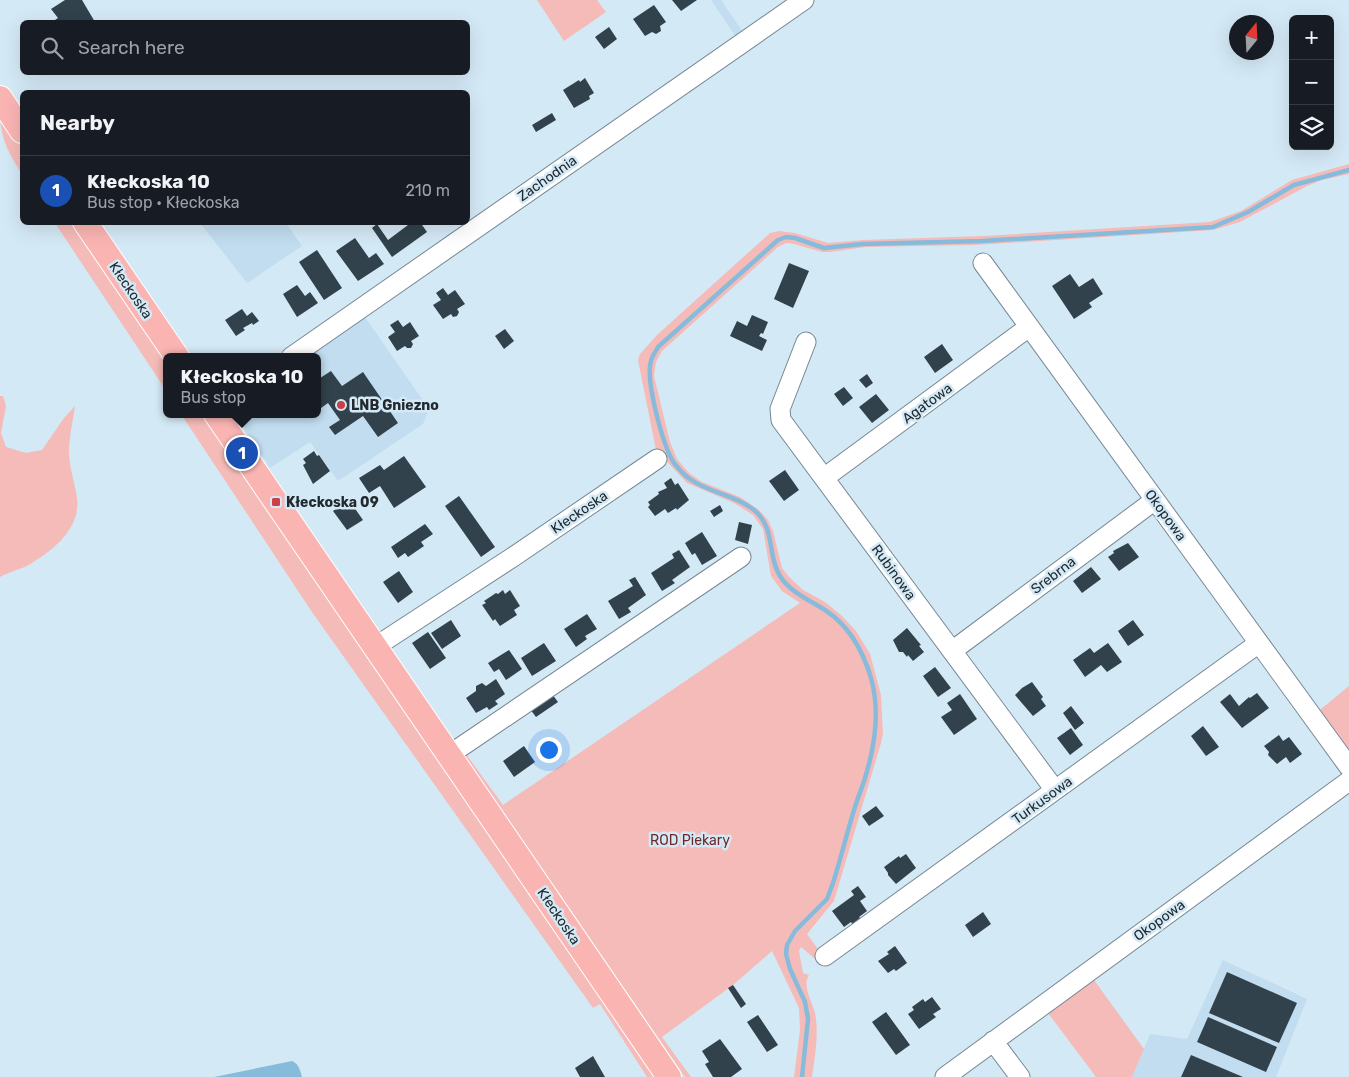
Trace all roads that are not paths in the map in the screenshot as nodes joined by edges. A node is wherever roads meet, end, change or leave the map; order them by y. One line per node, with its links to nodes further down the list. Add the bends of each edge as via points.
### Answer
1 (804, 0): 9 (street, Zachodnia)
2 (0, 98): 3 (main road)
3 (20, 128)
4 (87, 225): 8 (main road, Kłeckoska)
5 (982, 263): 6 (street, Okopowa)
6 (1029, 327): 12 (street, Agatowa); 13 (street, Okopowa)
7 (806, 342): 12 (street, Rubinowa, via 780,409 781,420)
8 (174, 353)
9 (297, 353)
10 (219, 418): 16 (main road, Kłeckoska)
11 (657, 459): 16 (street, Kłeckoska)
12 (824, 478): 17 (street, Rubinowa)
13 (1155, 500): 15 (street, Okopowa); 17 (street, Srebrna)
14 (741, 556): 18 (street)
15 (1259, 643): 19 (street, Okopowa); 21 (street, Turkusowa)
16 (375, 647): 18 (main road, Kłeckoska)
17 (952, 650): 21 (street, Rubinowa)
18 (449, 755): 24 (main road, Kłeckoska)
19 (1349, 767)
20 (1349, 781): 23 (street, Okopowa)
21 (1055, 790): 22 (street, Turkusowa)
22 (825, 956)
23 (993, 1041): 25 (street, Okopowa); 26 (street)
24 (669, 1077)
25 (945, 1077)
26 (1020, 1077)

